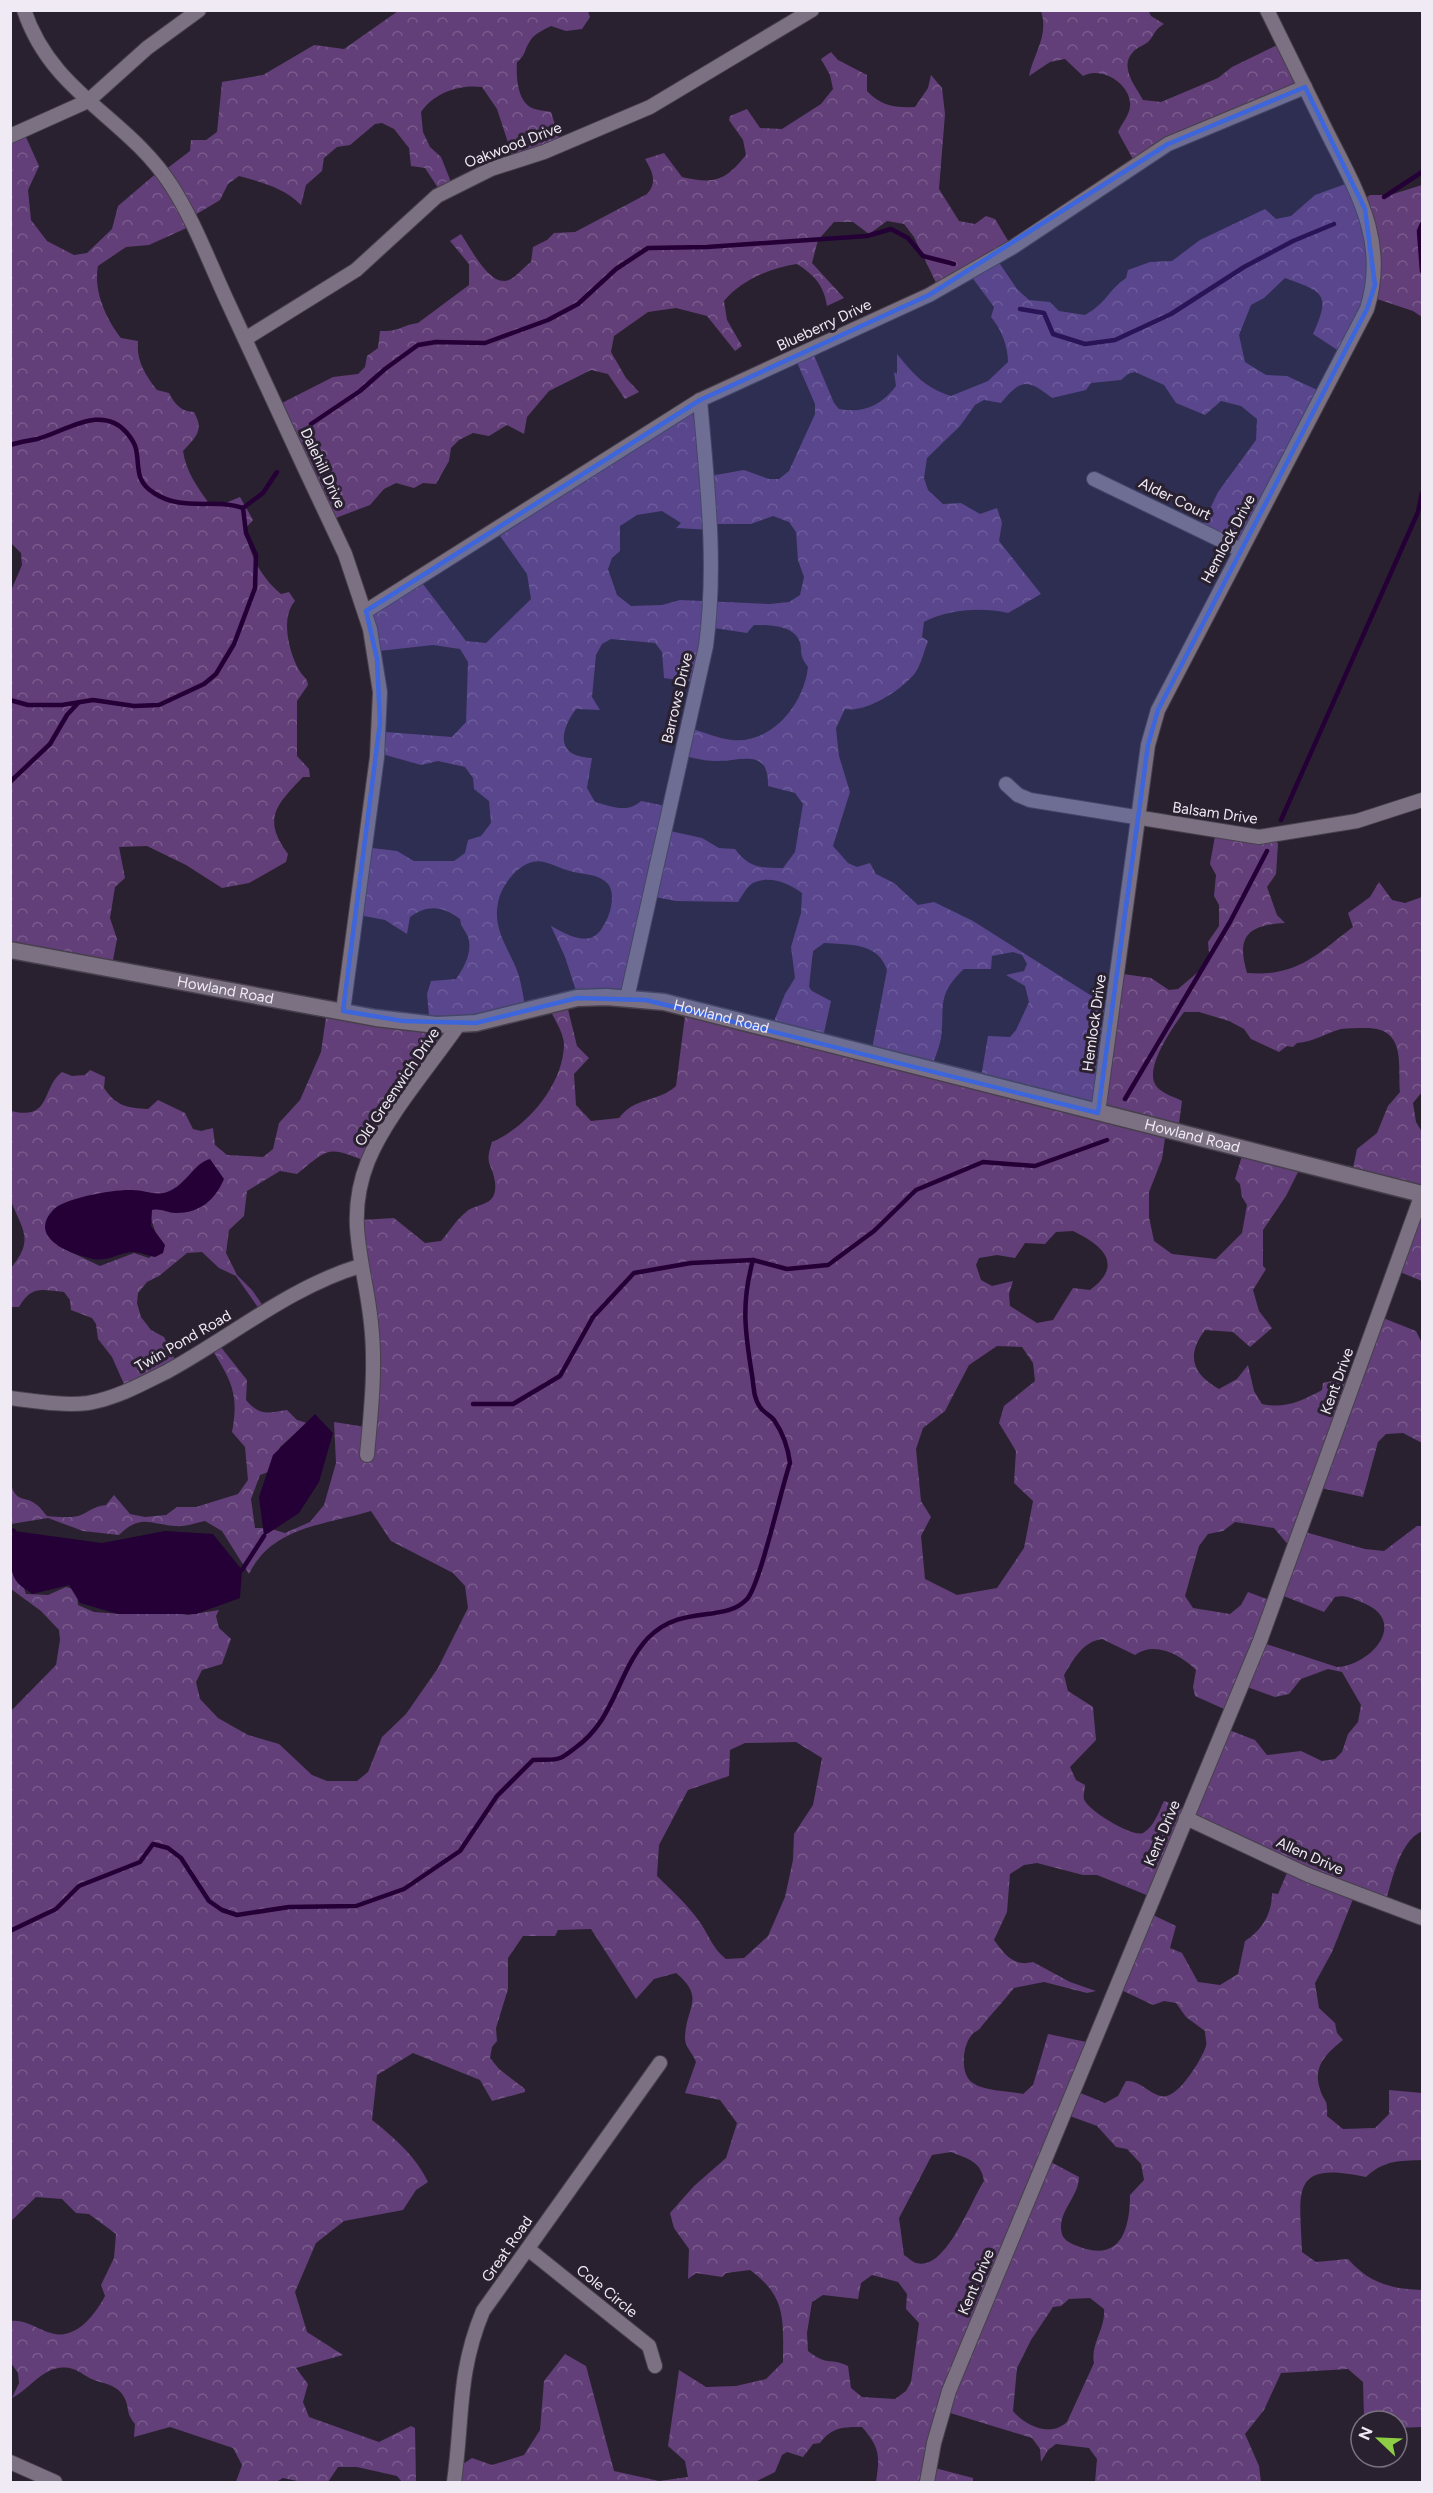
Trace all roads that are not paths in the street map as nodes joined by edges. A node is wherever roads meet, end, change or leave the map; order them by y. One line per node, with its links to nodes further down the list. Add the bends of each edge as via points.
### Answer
1 (24, 10): 6 (street, Dalehill Drive, via 49,62)
2 (199, 10): 6 (street, via 147,48)
3 (812, 10): 8 (street, Oakwood Drive, via 650,107 544,152 491,169 437,196 356,270)
4 (1267, 10): 5 (street, Hemlock Drive)
5 (1305, 87): 9 (street, Blueberry Drive, via 1168,144 985,264 929,295); 11 (street, Hemlock Drive, via 1365,209 1375,258 1375,285 1367,309)
6 (88, 101): 7 (street); 8 (street, Dalehill Drive, via 126,133 171,185)
7 (10, 136)
8 (245, 339): 12 (street, Dalehill Drive, via 345,554)
9 (700, 400): 12 (street, Blueberry Drive); 17 (street, Barrows Drive, via 712,544 710,617)
10 (1094, 478): 11 (street, Alder Court)
11 (1241, 550): 15 (street, Hemlock Drive, via 1158,710 1148,745)
12 (366, 611): 18 (street, Dalehill Drive, via 377,659 380,723)
13 (1006, 784): 15 (street, Balsam Drive, via 1030,800)
14 (1422, 800): 15 (street, Balsam Drive, via 1357,821 1259,837)
15 (1138, 818): 20 (street, Hemlock Drive)
16 (10, 950): 18 (street, Howland Road)
17 (627, 998): 19 (street, Howland Road, via 577,998); 20 (street, Howland Road, via 688,1007)
18 (343, 1011): 19 (street, Howland Road, via 403,1021)
19 (459, 1024): 22 (street, Old Greenwich Drive, via 386,1128 368,1162 356,1214)
20 (1098, 1113): 21 (street, Howland Road)
21 (1422, 1194): 25 (street, Kent Drive, via 1281,1587)
22 (360, 1266): 23 (street, Twin Pond Road, via 309,1286 129,1391 86,1403); 24 (street, Old Greenwich Drive, via 374,1362)
23 (10, 1398)
24 (367, 1455)
25 (1186, 1818): 26 (street, Allen Drive, via 1308,1875); 33 (street, Kent Drive, via 949,2391)
26 (1422, 1918)
27 (660, 2063): 28 (street, Great Road)
28 (528, 2249): 29 (street, Cole Circle, via 649,2346); 32 (street, Great Road, via 483,2311 471,2340 460,2398)
29 (655, 2366)
30 (10, 2462): 31 (street)
31 (55, 2482)
32 (454, 2482)
33 (927, 2482)

